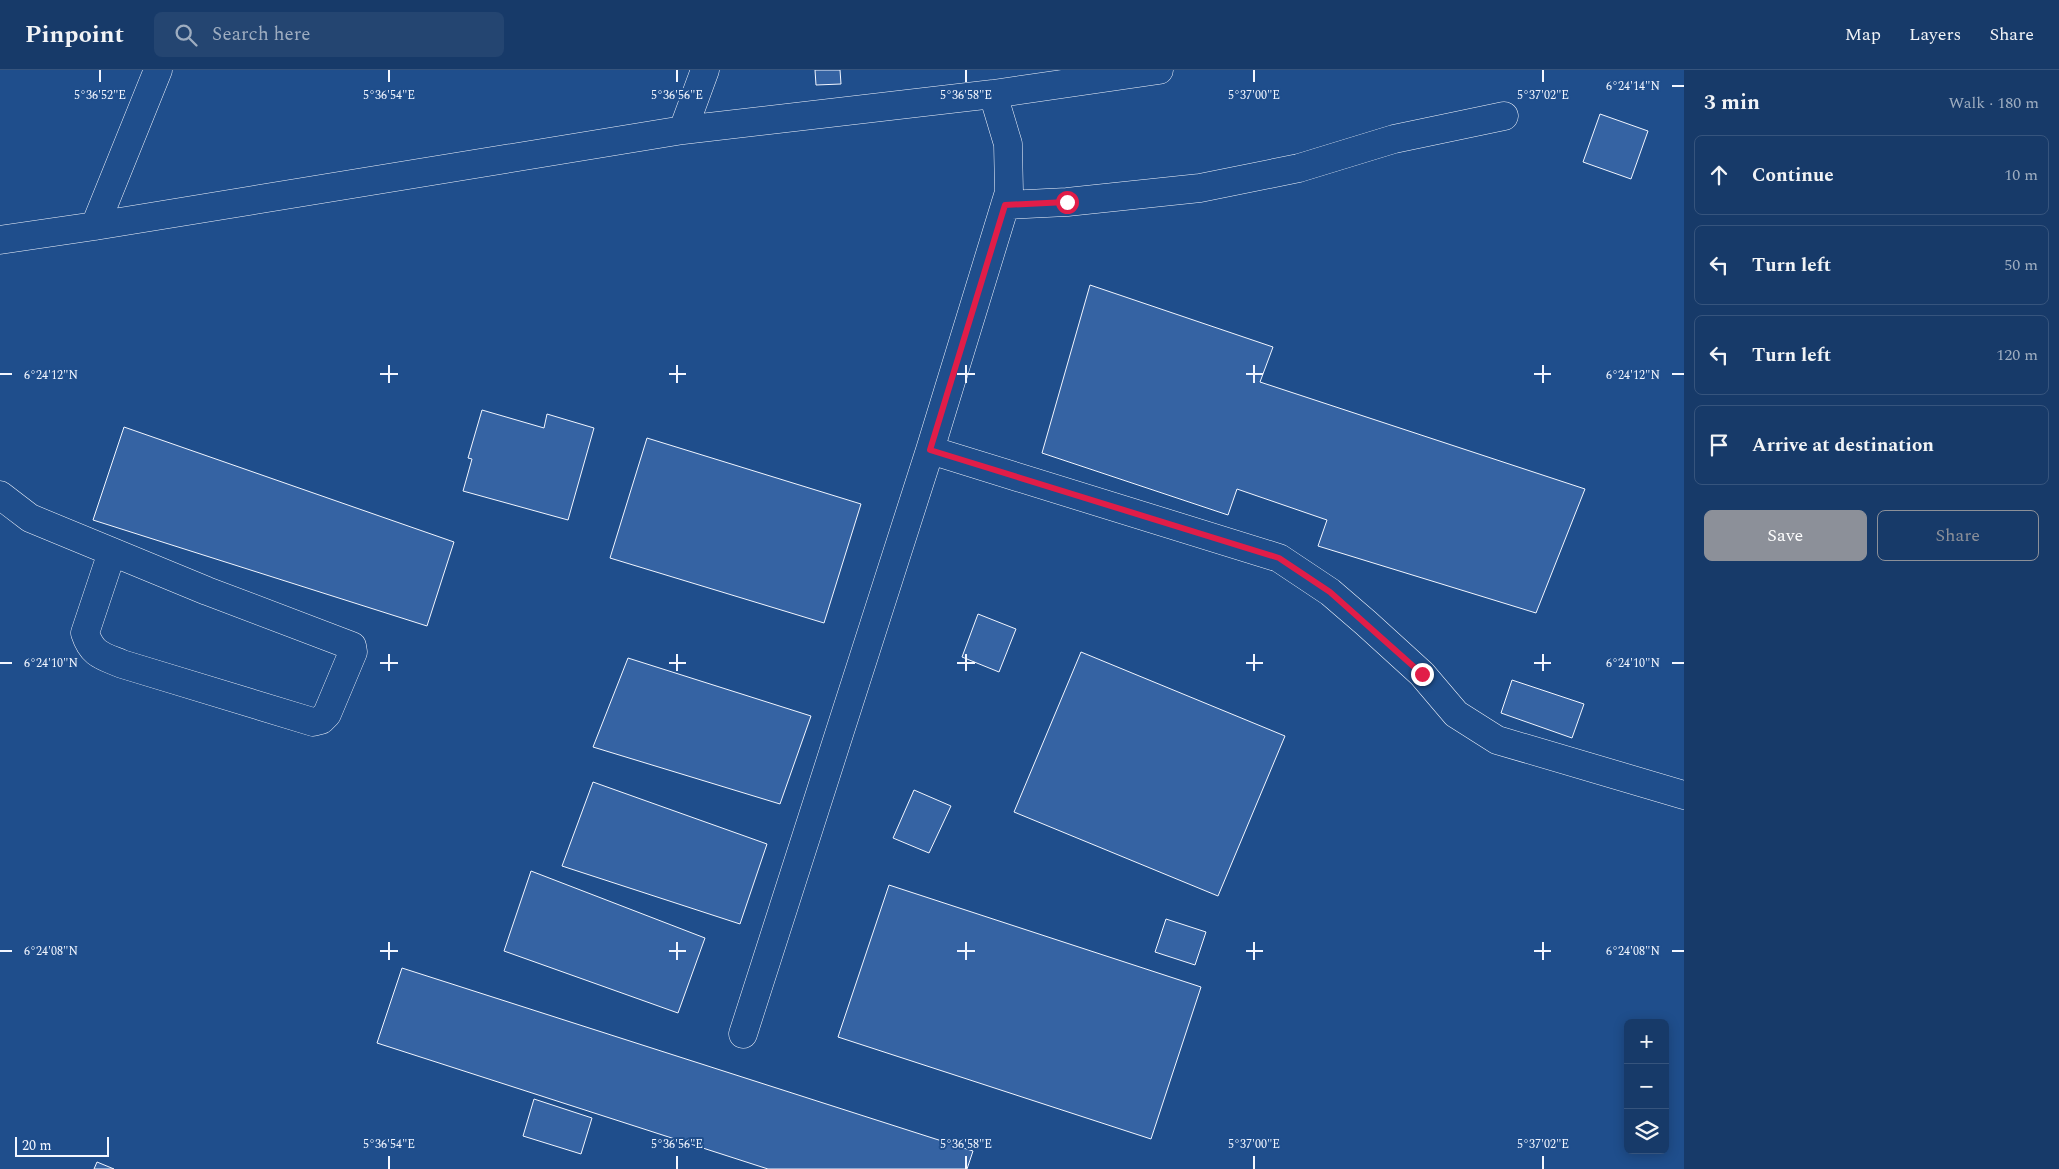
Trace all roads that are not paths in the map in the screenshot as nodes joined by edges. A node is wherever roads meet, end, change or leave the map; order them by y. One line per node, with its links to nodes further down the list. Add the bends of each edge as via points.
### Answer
1 (158, 70): 9 (street)
2 (705, 70): 7 (street)
3 (1159, 70): 4 (street)
4 (1032, 79): 5 (street)
5 (993, 94): 7 (street); 8 (street, via 1008,144 1009,192)
6 (1504, 116): 8 (street, via 1394,139 1299,168 1200,188)
7 (683, 130): 9 (street)
8 (1005, 205): 11 (street)
9 (94, 226): 10 (street)
10 (0, 240)
11 (930, 450): 14 (street, via 1279,558 1330,592 1422,674 1456,714 1497,740); 15 (street)
12 (0, 495): 13 (street, via 30,518)
13 (112, 552): 13 (street, via 352,646 353,652 327,714 313,722 122,664 96,653 85,633)
14 (1684, 795)
15 (743, 1034)

